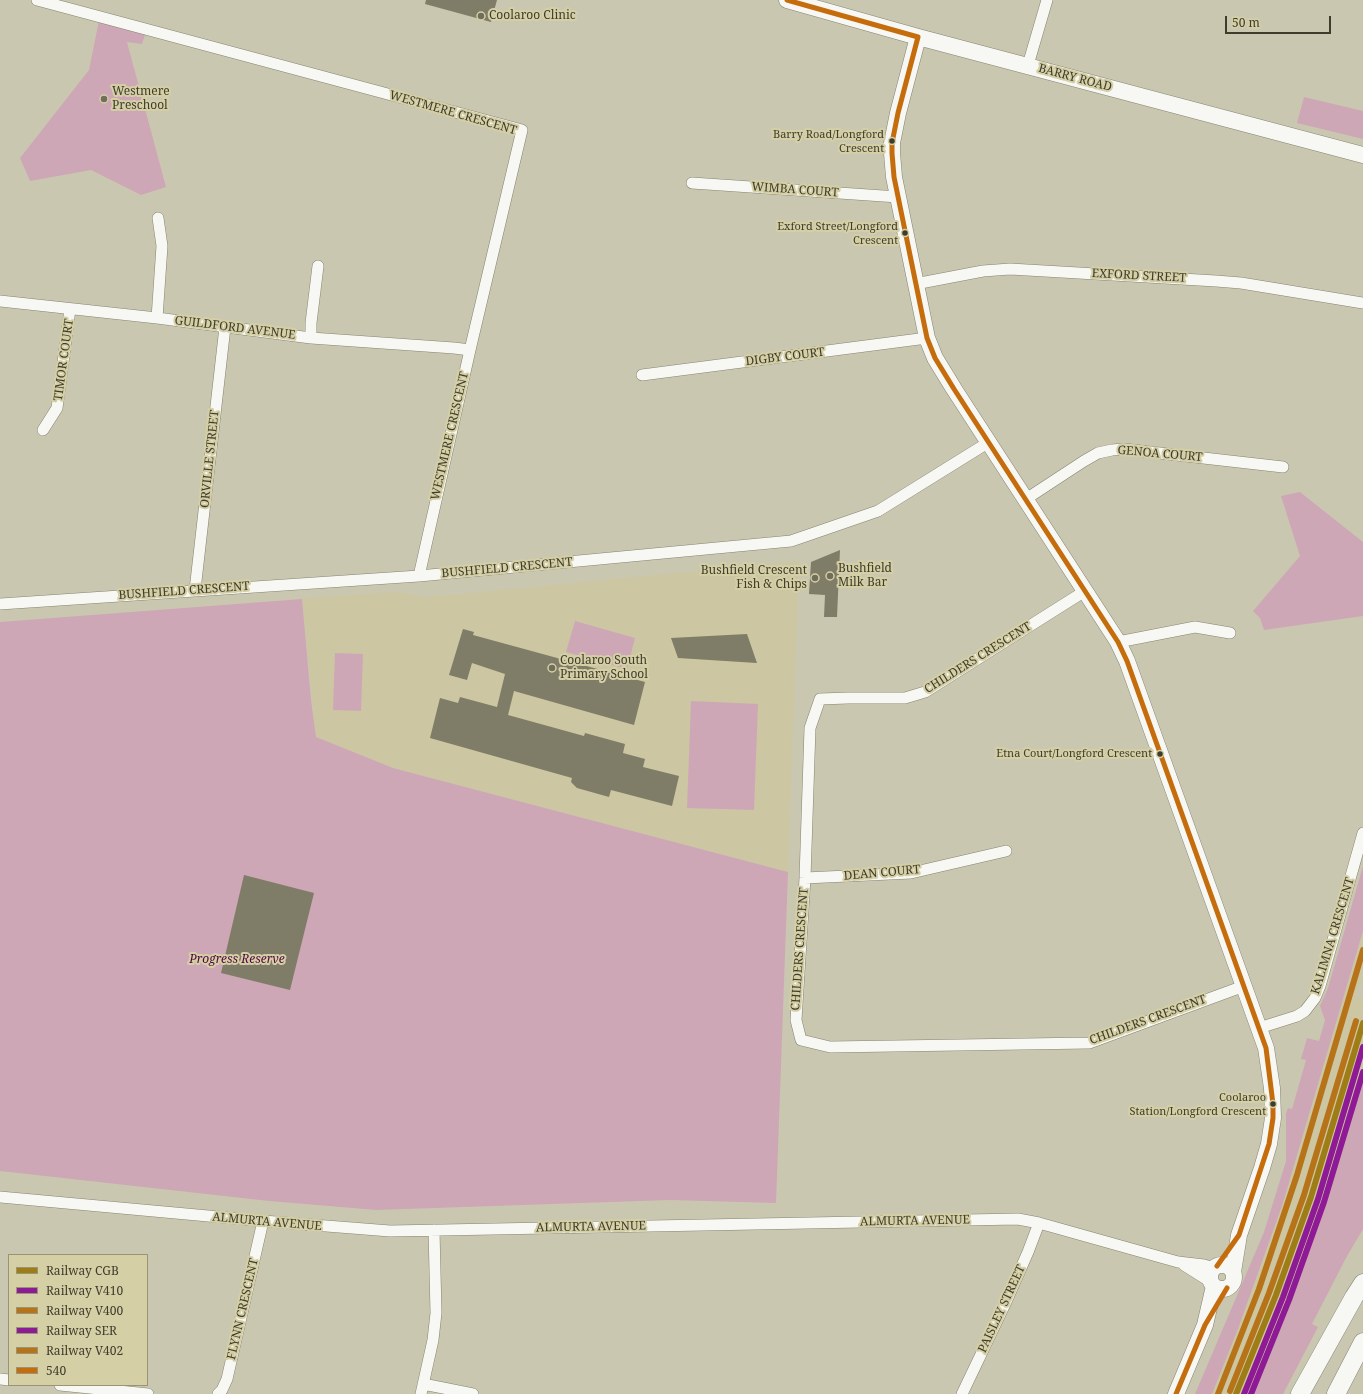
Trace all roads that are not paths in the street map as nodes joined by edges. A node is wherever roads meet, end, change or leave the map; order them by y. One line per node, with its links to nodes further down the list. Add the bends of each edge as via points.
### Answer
1 (37, 0): 19 (street, WESTMERE CRESCENT, via 522,130)
2 (787, 0): 4 (street, BARRY ROAD)
3 (1047, 0): 5 (street)
4 (918, 37): 5 (street, BARRY ROAD); 8 (street, via 892,143 892,164)
5 (1028, 65): 6 (street, BARRY ROAD)
6 (1363, 155)
7 (692, 183): 8 (street, WIMBA COURT)
8 (898, 197): 11 (street)
9 (158, 218): 15 (street, via 162,246)
10 (318, 266): 17 (street)
11 (915, 284): 13 (street, EXFORD STREET, via 983,271 1010,269 1241,283); 18 (street)
12 (0, 301): 14 (street, GUILDFORD AVENUE)
13 (1363, 303)
14 (70, 309): 15 (street, GUILDFORD AVENUE); 21 (street, TIMOR COURT, via 57,408)
15 (157, 318): 16 (street, GUILDFORD AVENUE)
16 (225, 327): 17 (street, GUILDFORD AVENUE); 26 (street, ORVILLE STREET)
17 (311, 338): 19 (street, GUILDFORD AVENUE)
18 (927, 338): 20 (street, DIGBY COURT); 22 (street, via 942,371)
19 (470, 350): 25 (street, WESTMERE CRESCENT)
20 (642, 375)
21 (44, 430)
22 (989, 442): 24 (street); 25 (street, BUSHFIELD CRESCENT, via 878,511 791,541)
23 (1283, 467): 24 (street, GENOA COURT, via 1124,449 1112,450 1098,453)
24 (1026, 499): 27 (street)
25 (419, 576): 26 (street, BUSHFIELD CRESCENT)
26 (195, 590): 28 (street, BUSHFIELD CRESCENT)
27 (1085, 591): 30 (street); 33 (street, CHILDERS CRESCENT, via 925,692 905,698 820,699 810,728)
28 (0, 604)
29 (1230, 633): 30 (street, via 1195,627)
30 (1118, 642): 34 (street, via 1129,666)
31 (1363, 833): 35 (street, KALIMNA CRESCENT, via 1315,998 1305,1011 1297,1016)
32 (1006, 851): 33 (street, DEAN COURT, via 911,873)
33 (805, 878): 34 (street, CHILDERS CRESCENT, via 796,1020 801,1040 830,1047 1089,1043)
34 (1244, 986): 35 (street)
35 (1259, 1028): 40 (street, via 1270,1072 1273,1118 1269,1144)
36 (0, 1197): 37 (street, ALMURTA AVENUE)
37 (263, 1221): 39 (street, ALMURTA AVENUE, via 364,1230); 47 (street, FLYNN CRESCENT, via 227,1379)
38 (1038, 1223): 39 (street, ALMURTA AVENUE, via 1018,1219); 41 (street, ALMURTA AVENUE, via 1178,1262); 49 (street, PAISLEY STREET, via 1017,1278)
39 (434, 1230): 45 (street, via 436,1313)
40 (1239, 1235): 41 (street); 41 (street, via 1232,1283)
41 (1217, 1278): 50 (street, via 1205,1326)
42 (1363, 1283): 51 (main road)
43 (1363, 1342): 52 (main road)
44 (70, 1386): 46 (street)
45 (422, 1389): 48 (street)
46 (148, 1394)
47 (218, 1394)
48 (473, 1394)
49 (962, 1394)
50 (1176, 1394)
51 (1300, 1394)
52 (1336, 1394)

